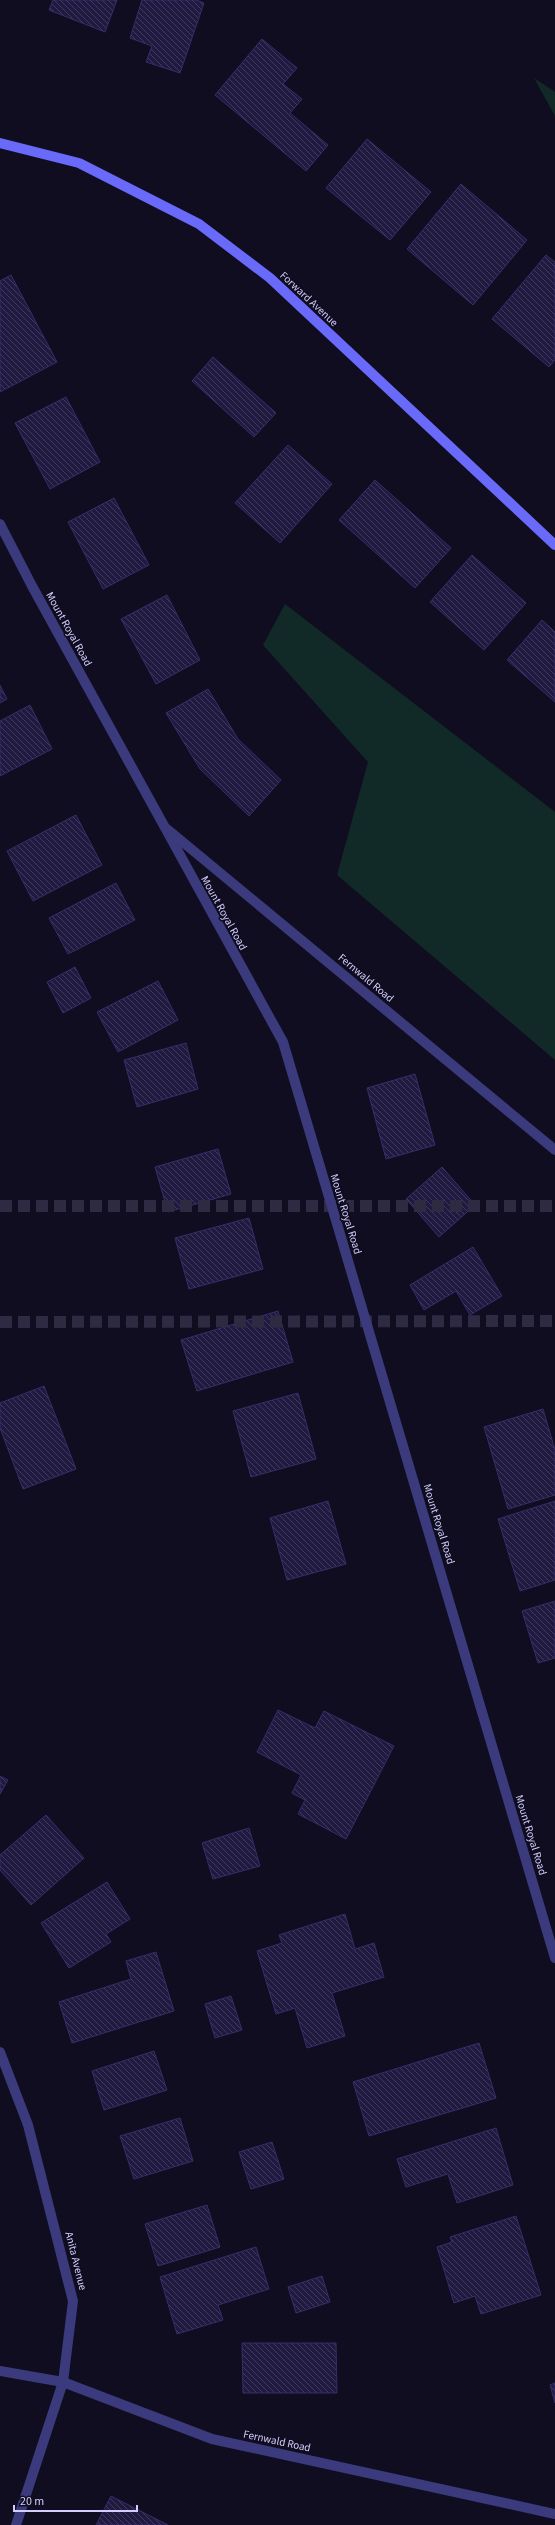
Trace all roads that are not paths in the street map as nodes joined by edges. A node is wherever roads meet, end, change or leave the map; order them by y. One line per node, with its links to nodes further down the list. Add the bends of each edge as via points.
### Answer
1 (0, 143): 3 (main road, Forward Avenue, via 79,163 199,224 270,278)
2 (0, 524): 4 (street, Mount Royal Road)
3 (555, 545)
4 (162, 825): 5 (street, Fernwald Road); 6 (street, Mount Royal Road, via 283,1042)
5 (555, 1150)
6 (555, 1958)
7 (0, 2052): 9 (street, Anita Avenue, via 28,2125 73,2301)
8 (0, 2371): 9 (street, Fernwald Road)
9 (63, 2382): 10 (street, Fernwald Road, via 212,2439); 11 (street, Anita Avenue)
10 (555, 2514)
11 (16, 2525)

